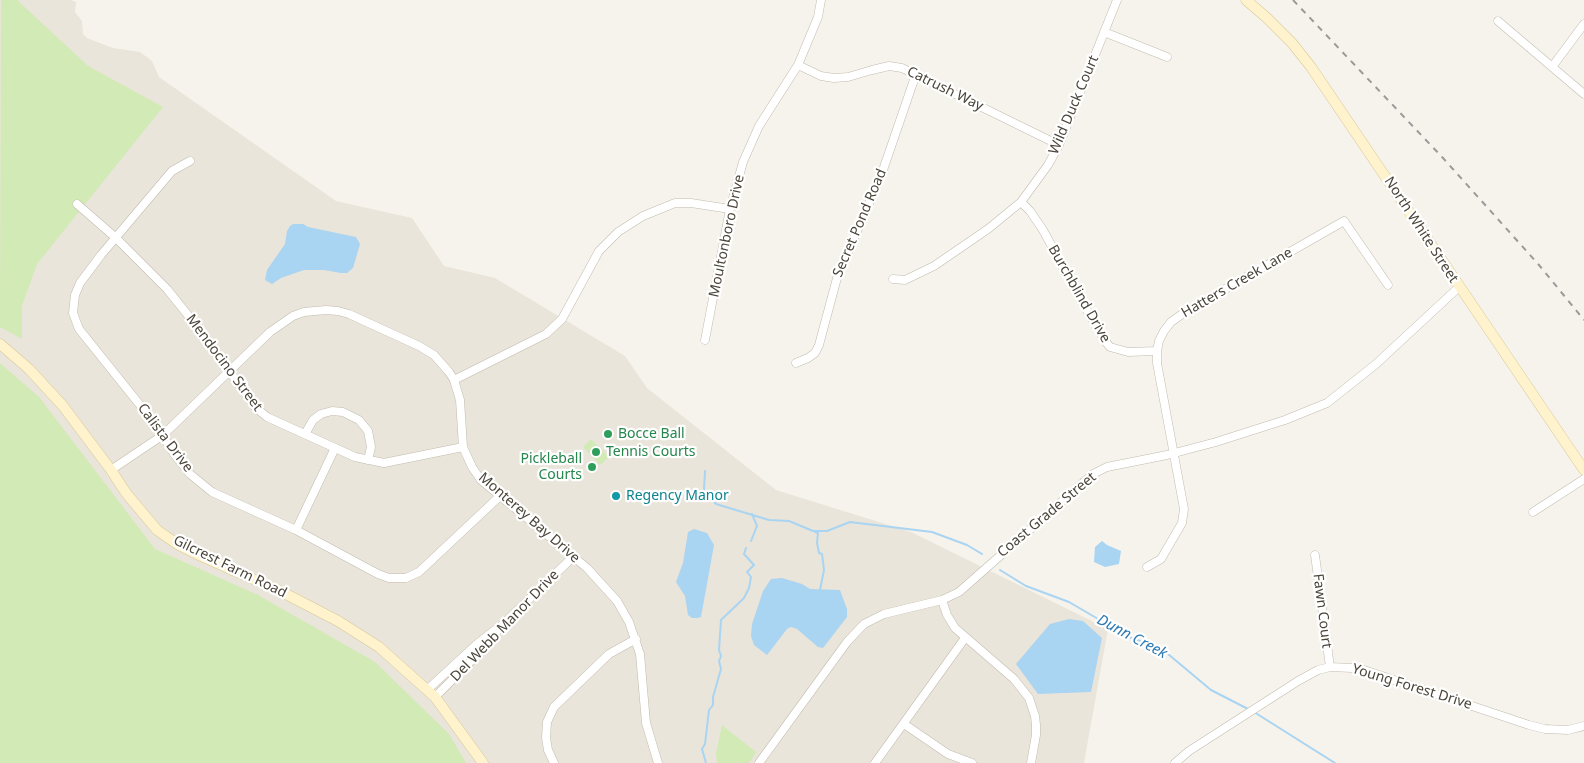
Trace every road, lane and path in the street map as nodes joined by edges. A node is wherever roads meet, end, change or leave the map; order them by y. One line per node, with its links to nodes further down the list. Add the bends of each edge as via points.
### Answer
1 (821, 0): 8 (street, Moultonboro Drive, via 818,17)
2 (1117, 0): 6 (street, Wild Duck Court)
3 (1246, 0): 20 (main road, North White Street, via 1280,31 1311,67)
4 (1498, 21): 9 (street)
5 (1584, 24): 9 (street)
6 (1104, 32): 7 (street); 12 (street, Wild Duck Court)
7 (1167, 57)
8 (798, 65): 10 (street, Catrush Way, via 821,76 834,78 848,78 889,66); 16 (street, Moultonboro Drive, via 756,133 743,162)
9 (1552, 67): 11 (street)
10 (916, 74): 12 (street, Catrush Way); 24 (street, Secret Pond Road, via 882,173 837,278 819,346 808,358)
11 (1584, 94)
12 (1059, 145): 14 (street, Wild Duck Court)
13 (190, 161): 17 (street, Calista Drive, via 172,170)
14 (1021, 202): 18 (street, Wild Duck Court, via 934,266 906,280); 23 (street, Burchblind Drive, via 1043,230 1110,347 1128,352)
15 (77, 204): 17 (street, Mendocino Street)
16 (730, 209): 21 (street, Moultonboro Drive); 26 (street, via 675,204 643,216 618,232 599,251 562,319 546,334)
17 (116, 238): 25 (street, Mendocino Street, via 167,289); 28 (street, Calista Drive, via 80,283 74,294 73,313 79,329)
18 (893, 279)
19 (1388, 285): 23 (street, Hatters Creek Lane, via 1344,221 1171,322)
20 (1459, 287): 31 (street, Coast Grade Street, via 1376,364 1327,404 1253,431); 34 (main road, North White Street)
21 (705, 340)
22 (0, 344): 33 (main road, Gilcrest Farm Road, via 29,369 63,406)
23 (1157, 351): 31 (street, Hatters Creek Lane)
24 (796, 363)
25 (231, 371): 26 (street, Monterey Bay Drive, via 280,324 304,312 326,310 349,314 419,346 434,355); 27 (street, Mendocino Street, via 259,411); 28 (street, Monterey Bay Drive)
26 (454, 380): 30 (street, Monterey Bay Drive, via 460,400)
27 (305, 434): 29 (street, Mendocino Street); 32 (street, via 313,420 322,414 343,412 359,420 368,432)
28 (163, 435): 33 (street, Monterey Bay Drive); 38 (street, Calista Drive, via 190,474 212,492)
29 (335, 448): 32 (street, Mendocino Street); 38 (street)
30 (463, 448): 32 (street, Mendocino Street, via 384,463); 36 (street, Monterey Bay Drive, via 481,480)
31 (1174, 453): 41 (street, Hatters Creek Lane, via 1184,509 1182,523 1161,559); 42 (street, Coast Grade Street, via 1107,467 1093,474 964,587)
32 (368, 460)
33 (111, 470): 47 (main road, Gilcrest Farm Road, via 157,530 201,556 338,621 379,647)
34 (1584, 470)
35 (1584, 479): 37 (street)
36 (501, 495): 38 (street, Calista Drive, via 428,565 406,578 388,578 378,574); 40 (street, Monterey Bay Drive)
37 (1533, 512)
38 (296, 530)
39 (1315, 555): 46 (street, Fawn Court)
40 (574, 556): 43 (street, Del Webb Manor Drive); 45 (street, Monterey Bay Drive, via 617,601)
41 (1147, 568)
42 (942, 600): 44 (street, via 951,623); 54 (street, Coast Grade Street, via 884,614 860,628)
43 (499, 628): 47 (street); 48 (street, Del Webb Manor Drive, via 488,644)
44 (965, 638): 49 (street); 57 (street, via 1014,679 1029,698 1036,725)
45 (636, 639): 52 (street, via 609,654 554,707 547,722 546,738); 53 (street, Monterey Bay Drive, via 642,666 646,723)
46 (1330, 667): 50 (street, Young Forest Drive, via 1364,670 1546,729 1568,730); 58 (street, Young Forest Drive, via 1298,681)
47 (427, 690): 48 (main road, Gilcrest Farm Road)
48 (436, 697): 51 (main road, Gilcrest Farm Road)
49 (904, 724): 55 (street); 56 (street, via 955,758)
50 (1584, 726)
51 (483, 763)
52 (554, 763)
53 (658, 763)
54 (759, 763)
55 (875, 763)
56 (972, 763)
57 (1032, 763)
58 (1175, 763)

